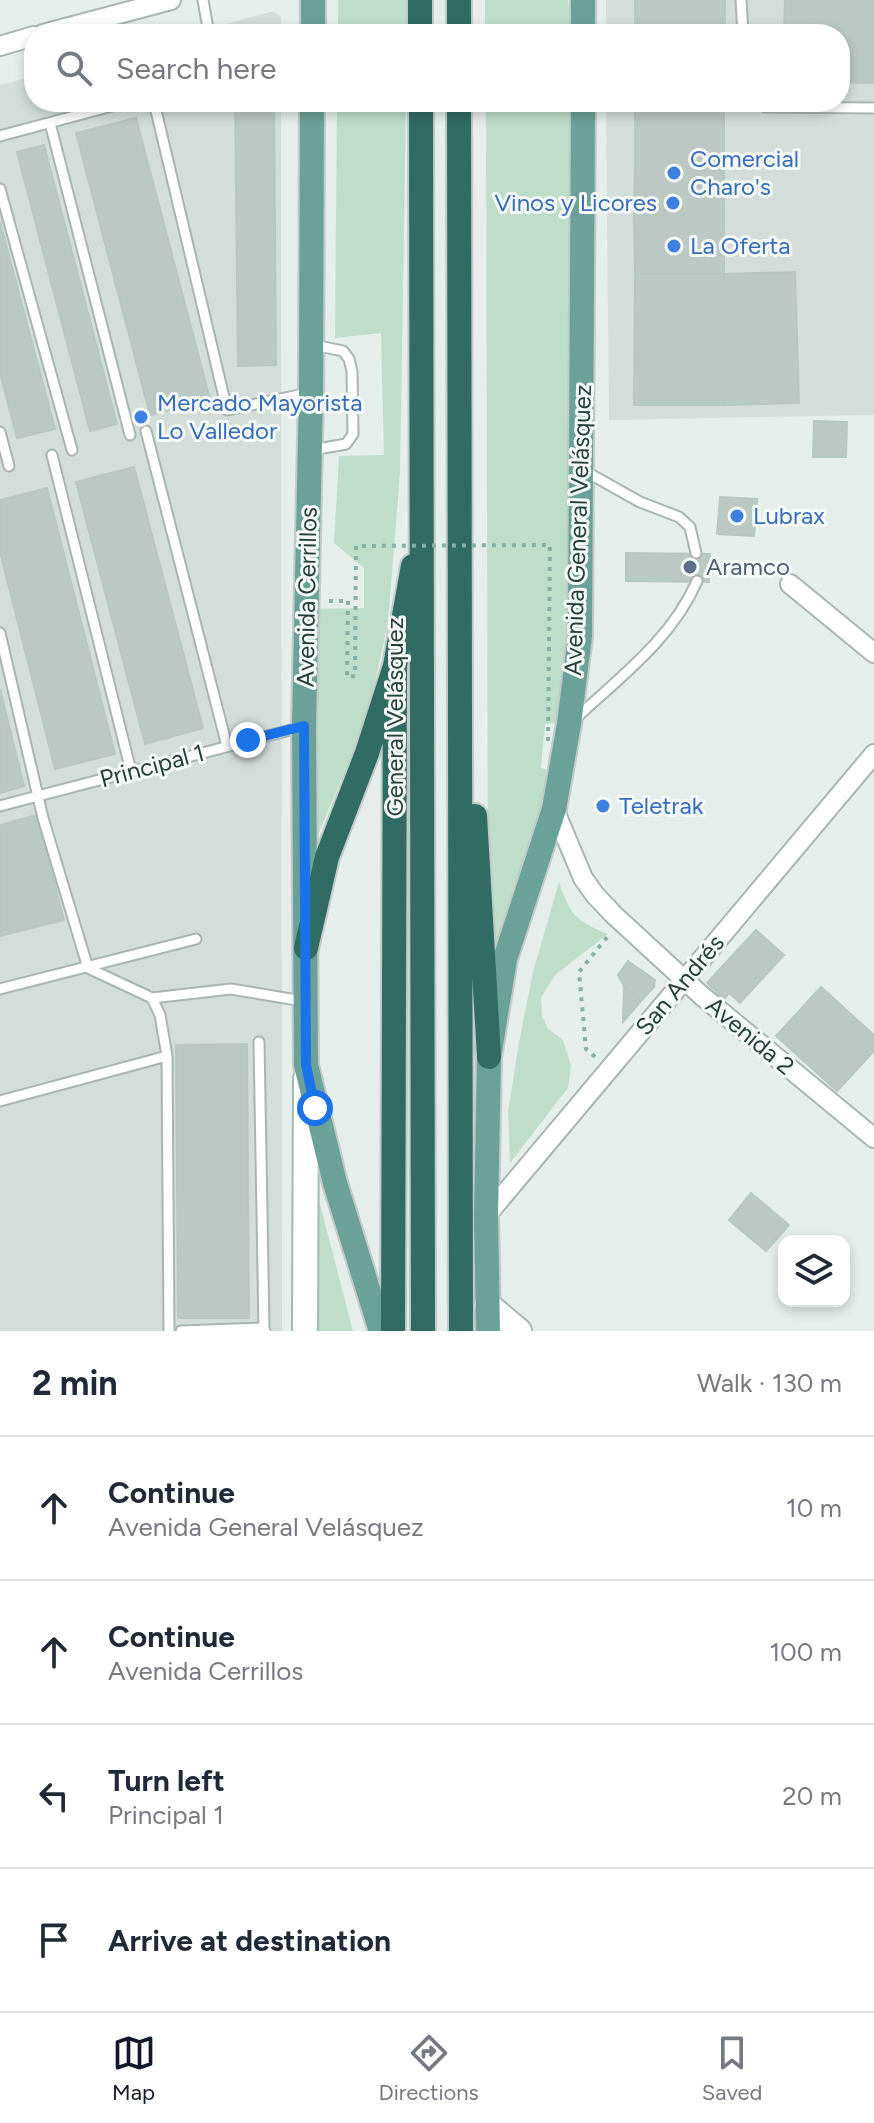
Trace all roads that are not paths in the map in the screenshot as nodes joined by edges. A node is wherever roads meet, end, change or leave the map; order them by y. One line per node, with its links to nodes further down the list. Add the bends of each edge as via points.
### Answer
1 (168, 0): 8 (street)
2 (203, 0): 9 (lane)
3 (313, 0): 10 (main road)
4 (420, 0): 11 (highway)
5 (459, 0): 12 (highway)
6 (583, 0): 13 (main road)
7 (741, 0): 14 (lane)
8 (80, 24)
9 (207, 24)
10 (313, 24)
11 (420, 24)
12 (459, 24)
13 (583, 24)
14 (742, 24)
15 (24, 39): 16 (street)
16 (0, 46)
17 (850, 108): 18 (lane)
18 (874, 108)
19 (90, 112): 25 (lane)
20 (156, 112): 29 (lane, via 227,410)
21 (312, 112): 28 (main road, Avenida Cerrillos)
22 (421, 112): 38 (highway, General Velásquez)
23 (459, 112): 43 (highway)
24 (583, 112): 37 (main road, Avenida General Velásquez)
25 (50, 123): 26 (lane); 32 (lane)
26 (0, 136)
27 (0, 189): 33 (lane)
28 (311, 345): 29 (main road, Avenida Cerrillos); 34 (lane, via 343,351 349,359 353,434 346,444)
29 (311, 393): 34 (main road, Avenida Cerrillos)
30 (146, 431): 48 (lane)
31 (0, 432): 36 (lane)
32 (130, 435)
33 (72, 450)
34 (310, 450): 47 (main road, Avenida Cerrillos)
35 (52, 455): 50 (lane)
36 (9, 466)
37 (583, 470): 39 (lane, via 679,517 690,527); 46 (main road, Avenida General Velásquez, via 580,636)
38 (423, 521): 45 (highway); 75 (highway, General Velásquez)
39 (696, 553)
40 (697, 581): 46 (lane, via 687,604 653,647)
41 (790, 584): 44 (street)
42 (0, 633): 51 (lane)
43 (460, 646): 63 (highway); 76 (highway)
44 (874, 653)
45 (395, 666): 55 (highway, via 327,857); 74 (highway)
46 (569, 724): 53 (main road, Avenida General Velásquez)
47 (304, 726): 48 (lane, Principal 1); 55 (main road, Avenida Cerrillos)
48 (227, 746): 50 (lane, Principal 1)
49 (874, 754): 57 (street, San Andrés)
50 (131, 771): 51 (lane, Principal 1)
51 (38, 797): 52 (lane, Principal 1); 56 (lane)
52 (0, 806)
53 (554, 809): 57 (street, Avenida 2, via 595,895); 63 (main road, Avenida General Velásquez, via 505,959)
54 (196, 939): 56 (lane)
55 (306, 948): 60 (main road, Avenida Cerrillos)
56 (88, 968): 58 (lane); 59 (lane)
57 (684, 980): 66 (street, Avenida 2); 67 (street, San Andrés)
58 (0, 989)
59 (152, 998): 60 (lane, via 231,989); 62 (lane)
60 (306, 1002): 64 (main road, Avenida Cerrillos)
61 (259, 1042): 69 (lane)
62 (167, 1056): 65 (lane); 70 (lane)
63 (489, 1057): 67 (main road, Avenida General Velásquez)
64 (306, 1065): 72 (main road, Avenida Cerrillos); 73 (main road, via 335,1183)
65 (0, 1101)
66 (874, 1138)
67 (486, 1216): 68 (main road, Avenida General Velásquez)
68 (487, 1304): 77 (main road, Avenida General Velásquez); 78 (main road)
69 (264, 1329): 71 (lane)
70 (169, 1331)
71 (181, 1331)
72 (305, 1331)
73 (381, 1331)
74 (393, 1331)
75 (423, 1331)
76 (461, 1331)
77 (488, 1331)
78 (519, 1331)

